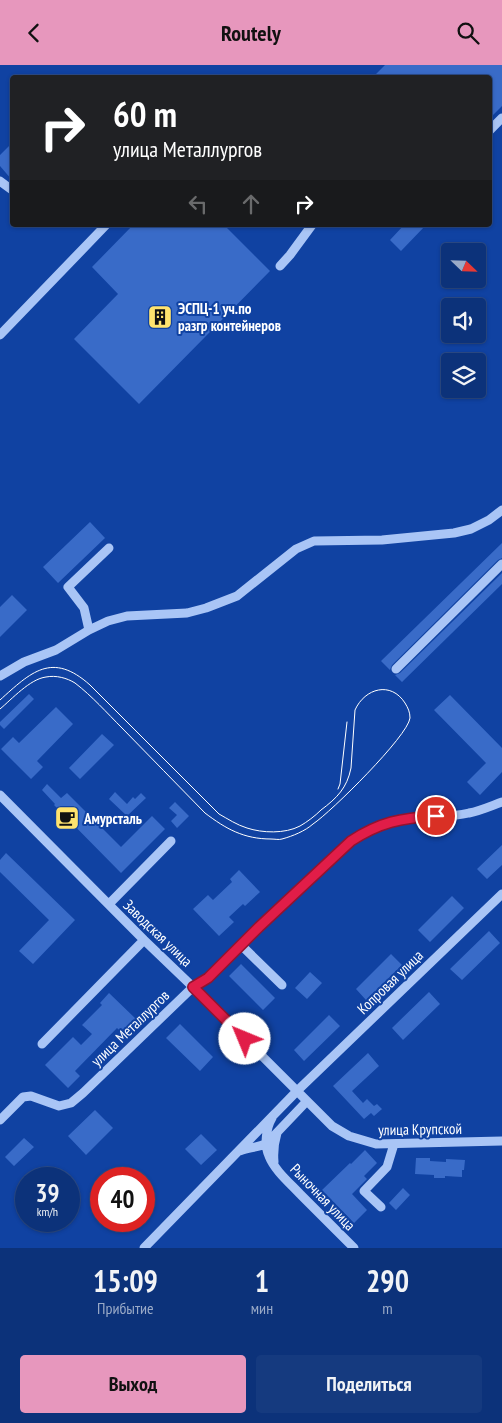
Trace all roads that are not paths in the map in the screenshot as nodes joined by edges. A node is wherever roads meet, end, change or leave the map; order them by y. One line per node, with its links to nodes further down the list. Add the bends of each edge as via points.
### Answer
1 (502, 118): 2 (street)
2 (492, 128)
3 (104, 227): 6 (street)
4 (311, 227): 5 (street)
5 (280, 265)
6 (0, 335)
7 (502, 510): 10 (street, via 471,529 454,533 382,540 314,541 296,549 237,596 222,602 187,613 127,616)
8 (109, 548): 10 (street, via 68,587 84,609)
9 (502, 564): 11 (street)
10 (89, 630): 12 (street, via 56,650 24,662)
11 (396, 669)
12 (0, 676)
13 (0, 795): 17 (street, Заводская улица)
14 (502, 802): 19 (street, улица Металлургов, via 470,813 417,817 367,830 351,841)
15 (171, 841): 17 (street)
16 (502, 894): 23 (street, Копровая улица)
17 (108, 904): 18 (street, Заводская улица)
18 (144, 940): 21 (street, Заводская улица); 22 (street)
19 (240, 945): 20 (street); 21 (street, улица Металлургов, via 208,978)
20 (282, 985)
21 (193, 987): 23 (street, Заводская улица); 26 (street, улица Металлургов, via 71,1103 59,1106 31,1096 23,1097)
22 (42, 1044)
23 (298, 1091): 24 (street, улица Крупской); 25 (street, Копровая улица)
24 (307, 1101): 27 (street); 30 (street, улица Крупской, via 332,1126 349,1136 376,1144)
25 (274, 1114): 29 (street); 31 (street)
26 (0, 1120)
27 (277, 1133): 29 (street); 32 (street, Рыночная улица)
28 (502, 1141): 30 (street, улица Крупской)
29 (266, 1143): 31 (street); 32 (street, Рыночная улица)
30 (394, 1144): 33 (street, via 387,1167 364,1191)
31 (237, 1153): 34 (street)
32 (274, 1165): 35 (street, Рыночная улица)
33 (381, 1207)
34 (144, 1248)
35 (354, 1248)

